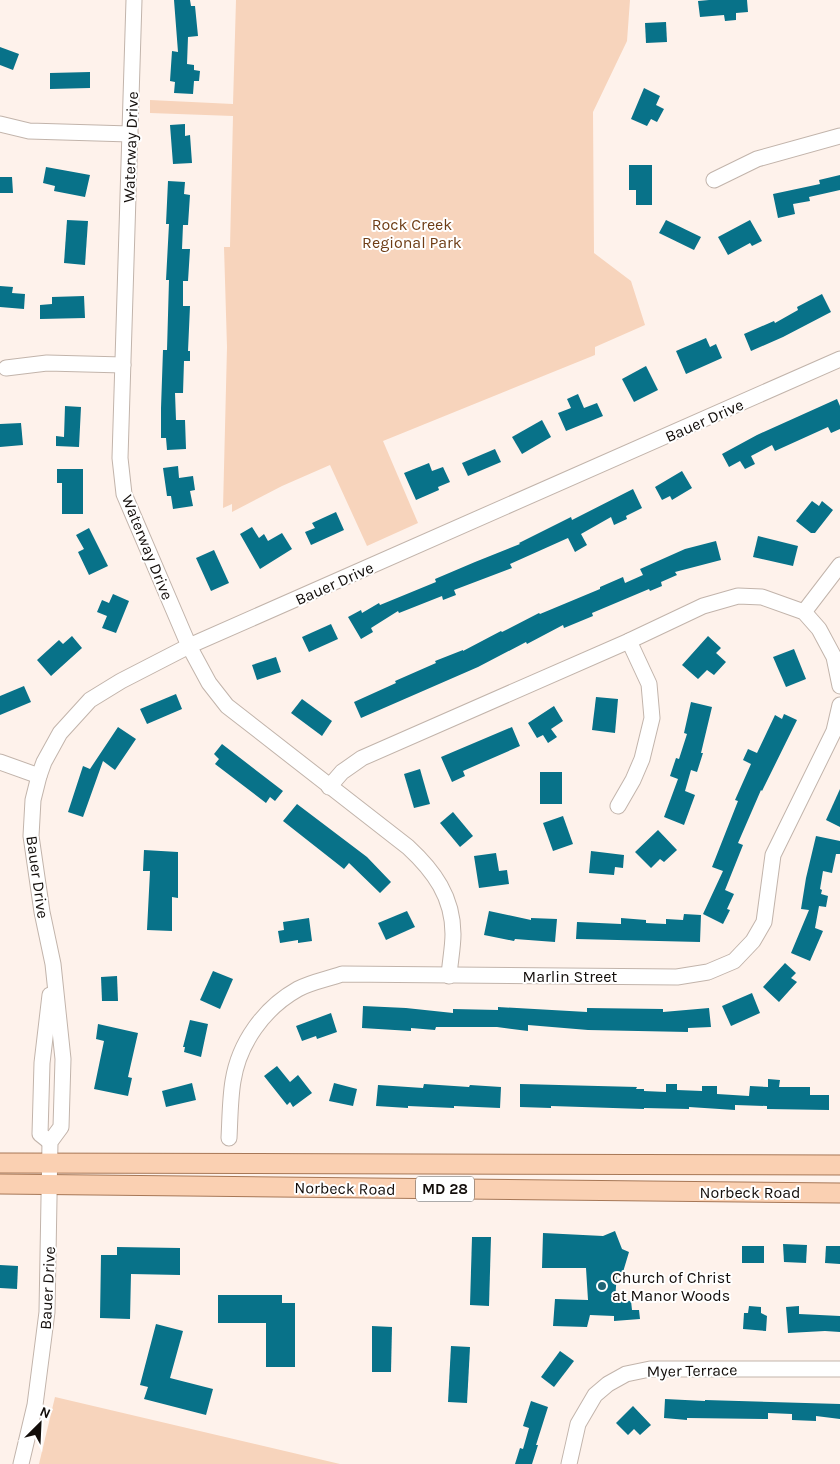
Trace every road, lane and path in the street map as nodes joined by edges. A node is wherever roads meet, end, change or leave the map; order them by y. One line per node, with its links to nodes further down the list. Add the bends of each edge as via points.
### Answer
1 (134, 0): 3 (street, Waterway Drive)
2 (0, 124): 3 (street, via 29,131)
3 (130, 134): 7 (street, Waterway Drive)
4 (840, 136): 5 (street, via 757,159)
5 (714, 180)
6 (840, 359): 12 (street, Bauer Drive)
7 (123, 366): 8 (street, via 47,363); 12 (street, Waterway Drive, via 120,458 124,494)
8 (6, 368)
9 (840, 565): 10 (street)
10 (804, 612): 11 (street, via 762,597 738,596 702,606); 13 (street, via 819,629 834,657)
11 (629, 641): 17 (street, via 362,758 342,772); 18 (street, via 649,684 652,718 642,759)
12 (190, 646): 16 (street, Bauer Drive, via 90,700 60,733); 17 (street, Waterway Drive, via 209,683 227,706)
13 (840, 686)
14 (840, 705): 20 (street, Marlin Street, via 834,731 773,855 764,922 753,941 734,961 708,972 676,977)
15 (0, 762): 16 (street)
16 (39, 776): 19 (street, Bauer Drive, via 33,800 31,836)
17 (329, 787): 20 (street, Waterway Drive, via 408,848 438,880 450,910 453,934)
18 (618, 806)
19 (53, 964): 21 (street, Bauer Drive, via 42,1064); 21 (street, Bauer Drive, via 66,1126)
20 (449, 976): 22 (street, Marlin Street, via 342,974 300,988 283,999 254,1028 237,1062)
21 (45, 1138): 24 (street, Bauer Drive)
22 (229, 1138)
23 (0, 1163): 24 (main road, Norbeck Road / MD 28)
24 (50, 1163): 25 (main road, Norbeck Road / MD 28); 28 (street, Bauer Drive)
25 (438, 1164): 26 (main road, Norbeck Road / MD 28); 29 (main road)
26 (840, 1165)
27 (0, 1184): 28 (main road, Norbeck Road / MD 28)
28 (50, 1185): 29 (main road, Norbeck Road / MD 28); 32 (street, Bauer Drive, via 47,1312 35,1405)
29 (438, 1189): 30 (main road, Norbeck Road / MD 28)
30 (840, 1192)
31 (840, 1370): 33 (street, Myer Terrace, via 650,1369 626,1374 595,1396 578,1424)
32 (21, 1464)
33 (569, 1464)

